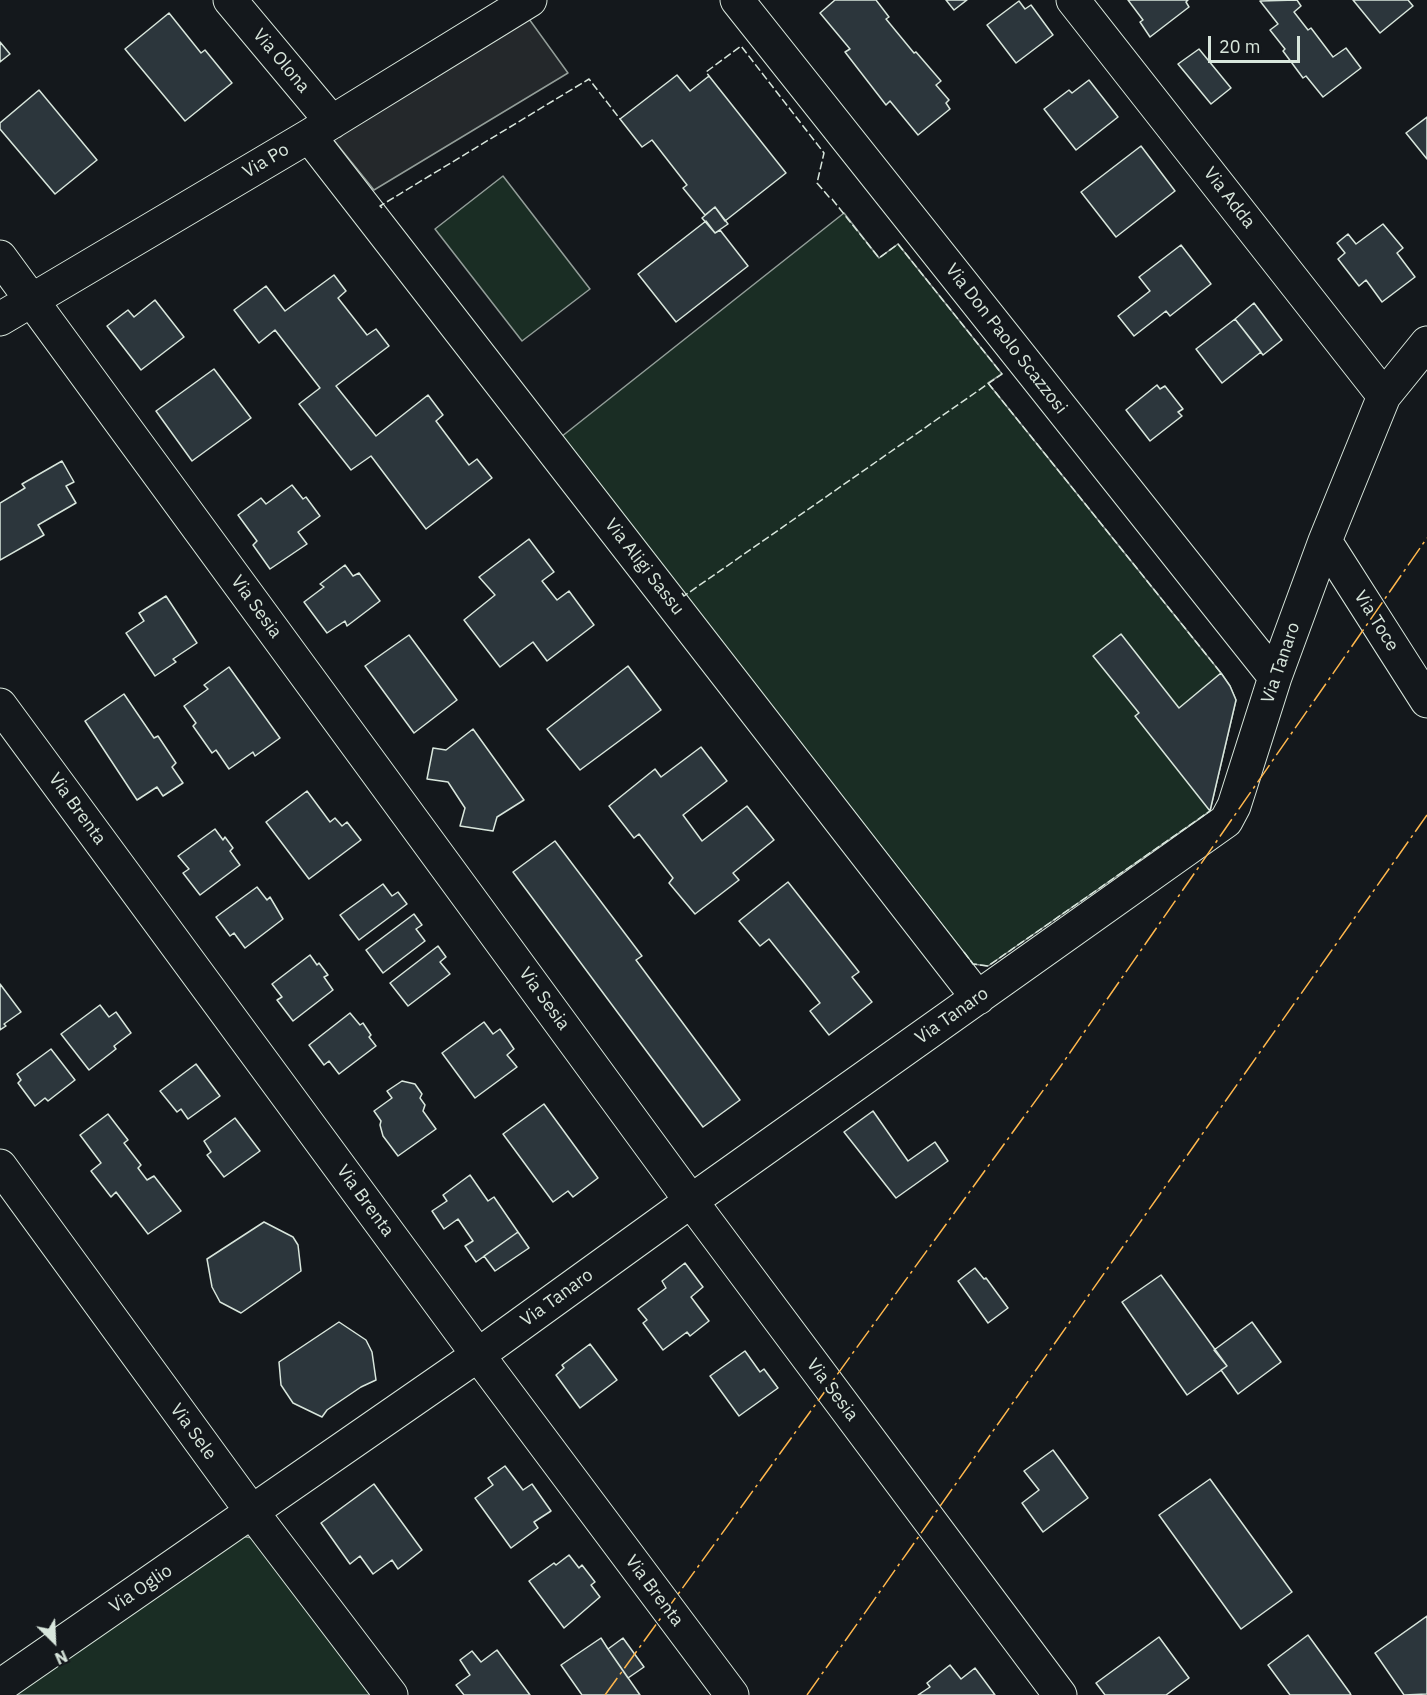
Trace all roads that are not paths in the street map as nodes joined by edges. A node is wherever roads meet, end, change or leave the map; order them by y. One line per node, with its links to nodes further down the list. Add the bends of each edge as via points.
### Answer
1 (230, 0): 5 (street, Via Olona)
2 (530, 0): 5 (street, Via Po)
3 (738, 0): 12 (street, Via Don Paolo Scazzosi)
4 (1073, 0): 10 (street, Via Adda)
5 (320, 129): 7 (street, Via Po); 15 (street, Via Aligi Sassu)
6 (0, 257): 7 (street, Via Sesia)
7 (31, 300): 8 (street, Via Po); 17 (street, Via Sesia)
8 (0, 319)
9 (1427, 343): 10 (street, Via Tanaro)
10 (1384, 396): 11 (street, Via Tanaro)
11 (1325, 542): 12 (street, Via Tanaro); 13 (street, Via Toce)
12 (1275, 677): 15 (street, Via Tanaro, via 1226,821)
13 (1427, 701)
14 (0, 705): 18 (street, Via Brenta)
15 (978, 998): 17 (street, Via Tanaro)
16 (0, 1166): 19 (street, Via Sele)
17 (691, 1201): 18 (street, Via Tanaro); 23 (street, Via Sesia)
18 (478, 1355): 19 (street, Via Tanaro); 22 (street, Via Brenta)
19 (252, 1512): 20 (street, Via Oglio); 21 (street, Via Sele)
20 (0, 1686)
21 (391, 1695)
22 (732, 1695)
23 (1060, 1695)

